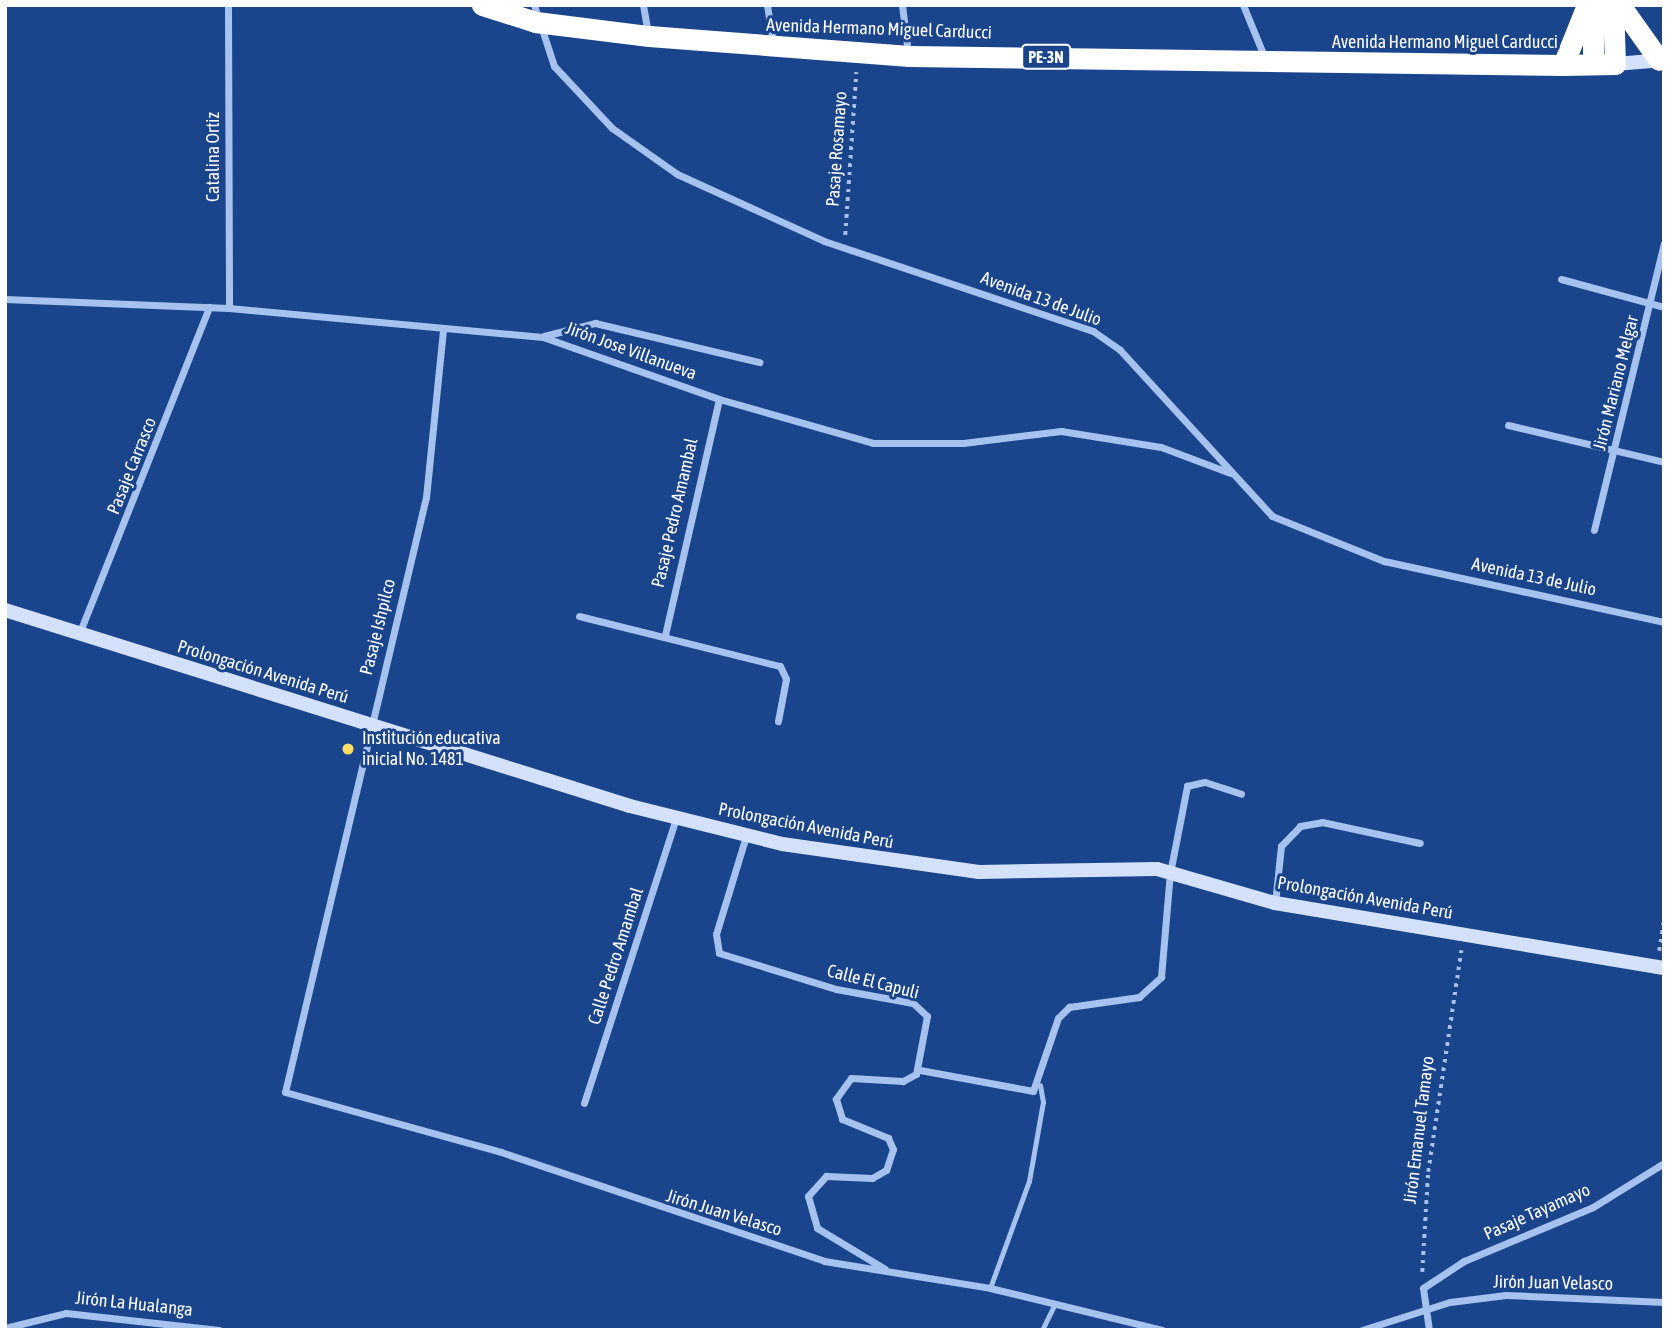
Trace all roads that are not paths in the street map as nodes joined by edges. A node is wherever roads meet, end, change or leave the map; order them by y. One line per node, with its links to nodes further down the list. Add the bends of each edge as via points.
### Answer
1 (228, 5): 26 (street, Catalina Ortiz)
2 (482, 5): 11 (highway, Avenida Hermano Miguel Carducci / PE-3N)
3 (643, 5): 12 (street)
4 (767, 5): 13 (street)
5 (902, 5): 14 (street)
6 (1243, 5): 16 (street)
7 (1587, 5): 19 (highway)
8 (1592, 5): 17 (highway)
9 (1613, 5): 18 (highway)
10 (1620, 5): 15 (highway)
11 (535, 14): 12 (highway, Avenida Hermano Miguel Carducci / PE-3N); 34 (street, Avenida 13 de Julio, via 554,66 612,128 677,174 842,247 1093,331 1120,350)
12 (649, 36): 13 (highway, Avenida Hermano Miguel Carducci / PE-3N)
13 (774, 48): 14 (highway, Avenida Hermano Miguel Carducci / PE-3N)
14 (909, 56): 16 (highway, Avenida Hermano Miguel Carducci / PE-3N)
15 (1662, 60): 18 (street)
16 (1267, 64): 19 (highway, Avenida Hermano Miguel Carducci / PE-3N)
17 (1593, 64): 18 (highway, Avenida Hermano Miguel Carducci / PE-3N); 19 (highway, Avenida Hermano Miguel Carducci / PE-3N)
18 (1615, 64)
19 (1563, 65)
20 (1664, 243): 23 (street, Jirón Mariano Melgar)
21 (1561, 279): 23 (street)
22 (5, 299): 24 (street, Jirón Jose Villanueva)
23 (1651, 304): 25 (street); 32 (street, Jirón Mariano Melgar)
24 (209, 307): 26 (street, Jirón Jose Villanueva); 39 (street, Pasaje Carrasco)
25 (1664, 307)
26 (229, 308): 27 (street, Jirón Jose Villanueva)
27 (443, 330): 28 (street, Jirón Jose Villanueva); 42 (street, Pasaje Ishpilco, via 426,496)
28 (543, 337): 29 (street, via 595,323); 30 (street, Jirón Jose Villanueva)
29 (760, 362)
30 (719, 399): 34 (street, Jirón Jose Villanueva, via 873,443 963,443 1061,431 1161,447); 40 (street, Pasaje Pedro Amambal)
31 (1507, 425): 32 (street)
32 (1616, 450): 33 (street); 35 (street, Jirón Mariano Melgar)
33 (1664, 462)
34 (1234, 474): 38 (street, Avenida 13 de Julio, via 1272,516 1384,561)
35 (1594, 530)
36 (5, 610): 39 (street, Prolongación Avenida Perú)
37 (579, 616): 40 (street)
38 (1664, 622)
39 (79, 634): 42 (street, Prolongación Avenida Perú)
40 (664, 635): 41 (street, via 780,666 786,679)
41 (778, 721)
42 (371, 724): 44 (street, Prolongación Avenida Perú); 52 (street, Pasaje Ishpilco)
43 (1241, 794): 47 (street, via 1205,782 1187,786)
44 (676, 818): 45 (street, Prolongación Avenida Perú); 53 (street, Calle Pedro Amambal)
45 (746, 836): 47 (street, Prolongación Avenida Perú, via 863,860 979,872 1101,865); 50 (street, Calle El Capuli, via 716,934 719,953 836,989 919,1006 929,1021)
46 (1420, 843): 48 (street, via 1322,822 1300,825 1281,846)
47 (1170, 873): 48 (street, Prolongación Avenida Perú); 51 (street, via 1157,984 1130,999 1069,1007 1056,1024)
48 (1275, 903): 49 (street, Prolongación Avenida Perú)
49 (1660, 967)
50 (920, 1070): 51 (street, via 1028,1092); 55 (street, via 903,1081 859,1076 844,1082 836,1098 838,1113 888,1138 891,1158 878,1177 826,1176 808,1196 817,1228)
51 (1040, 1085): 56 (lane, via 1043,1102 1029,1181)
52 (285, 1092): 55 (street, Jirón Juan Velasco, via 500,1152 824,1261)
53 (584, 1103)
54 (1664, 1163): 59 (street, Pasaje Tayamayo, via 1593,1206 1464,1261 1423,1288)
55 (888, 1271): 56 (street, Jirón Juan Velasco)
56 (990, 1288): 58 (street, Jirón Juan Velasco)
57 (1664, 1302): 59 (street, Jirón Juan Velasco, via 1506,1295)
58 (1055, 1303): 62 (lane); 63 (street, Jirón Juan Velasco)
59 (1424, 1310): 64 (street, Jirón Juan Velasco); 65 (street)
60 (5, 1328): 61 (street, Jirón La Hualanga, via 66,1313)
61 (219, 1330)
62 (1042, 1330)
63 (1162, 1330)
64 (1362, 1330)
65 (1429, 1330)

